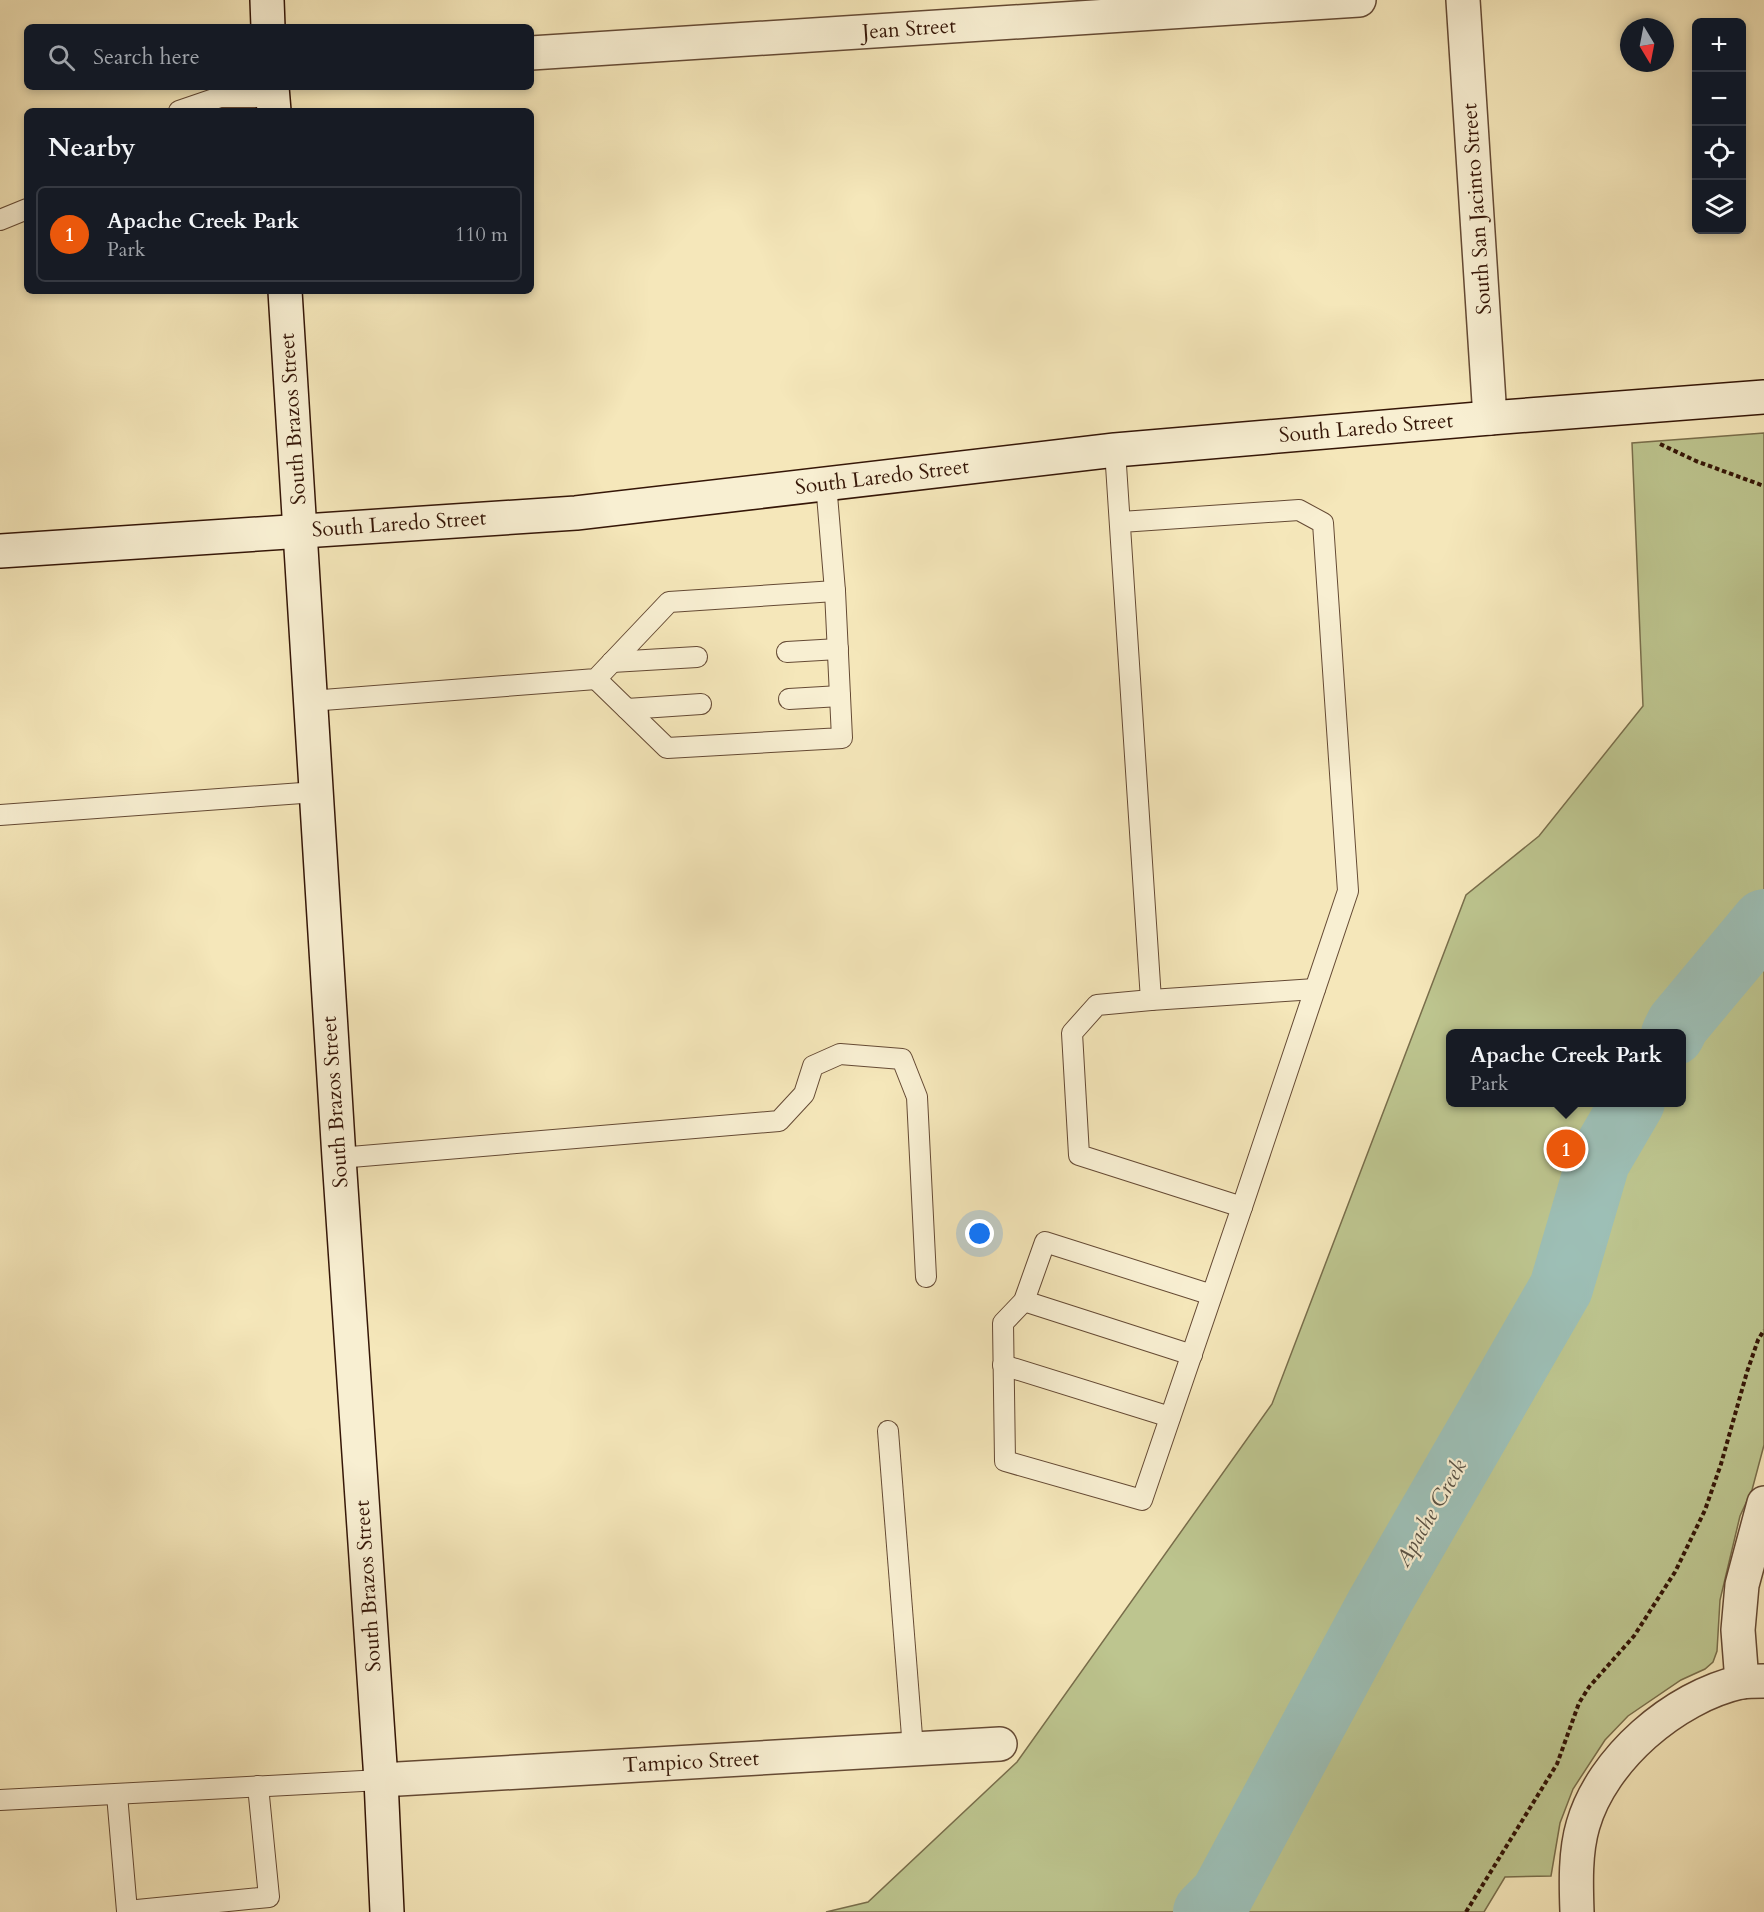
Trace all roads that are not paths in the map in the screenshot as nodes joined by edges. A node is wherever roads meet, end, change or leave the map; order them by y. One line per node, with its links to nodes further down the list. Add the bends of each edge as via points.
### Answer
1 (267, 0): 4 (street)
2 (1359, 0): 5 (street, Jean Street)
3 (1463, 0): 12 (street, South San Jacinto Street)
4 (268, 24)
5 (534, 53)
6 (273, 98): 7 (lane, via 220,97)
7 (188, 108)
8 (24, 210): 9 (lane)
9 (0, 220)
10 (285, 294): 16 (street, South Brazos Street)
11 (1764, 397): 12 (street, South Laredo Street)
12 (1490, 418): 13 (street, South Laredo Street)
13 (1115, 450): 14 (street, South Laredo Street); 15 (lane)
14 (826, 483): 16 (street, South Laredo Street, via 576,513); 18 (lane)
15 (1121, 522): 31 (lane, via 1299,510 1323,523 1348,891); 32 (lane)
16 (300, 530): 17 (street, South Laredo Street); 26 (street, South Brazos Street)
17 (0, 551)
18 (835, 591): 19 (lane); 22 (lane, via 669,602)
19 (838, 650): 20 (lane); 24 (lane)
20 (787, 652)
21 (698, 657): 22 (lane)
22 (612, 662): 23 (lane)
23 (596, 679): 26 (lane); 28 (lane)
24 (840, 696): 25 (lane); 28 (lane, via 842,738 667,748)
25 (789, 699)
26 (310, 701): 29 (street, South Brazos Street)
27 (700, 705): 28 (lane)
28 (627, 709)
29 (316, 792): 30 (lane); 33 (street, South Brazos Street)
30 (0, 814)
31 (1315, 989): 32 (lane); 34 (lane)
32 (1151, 1000): 34 (lane, via 1096,1005 1072,1033 1080,1155)
33 (339, 1158): 35 (lane, via 779,1121 804,1094 813,1066 840,1054 902,1059 917,1097); 46 (street, South Brazos Street)
34 (1242, 1207): 36 (lane)
35 (926, 1276)
36 (1212, 1295): 37 (lane, via 1045,1242); 38 (lane)
37 (1024, 1301): 38 (lane); 39 (lane, via 1003,1323)
38 (1192, 1355): 40 (lane)
39 (1003, 1365): 40 (lane); 40 (lane, via 1005,1461 1142,1500)
40 (1170, 1417)
41 (888, 1431): 45 (lane)
42 (1764, 1503): 43 (street, via 1742,1585 1738,1630)
43 (1753, 1681): 51 (street, via 1708,1693 1661,1719 1616,1763 1597,1790 1583,1826 1575,1881)
44 (1000, 1744): 45 (street, Tampico Street)
45 (913, 1749): 46 (street, Tampico Street)
46 (381, 1780): 47 (lane); 50 (street, South Brazos Street)
47 (258, 1786): 48 (lane); 48 (lane, via 269,1897 127,1911)
48 (117, 1795): 49 (lane)
49 (0, 1800)
50 (387, 1912)
51 (1577, 1912)

